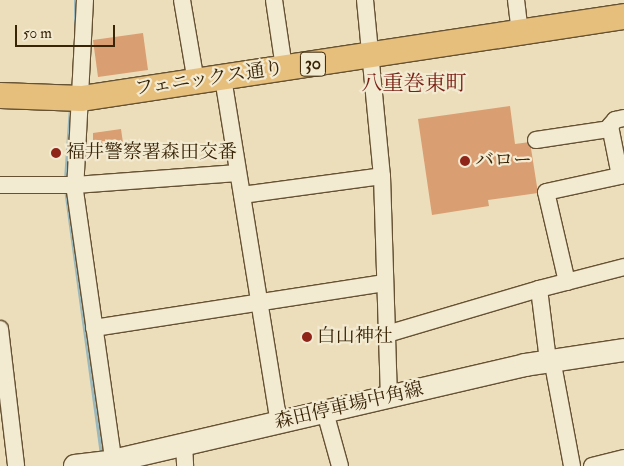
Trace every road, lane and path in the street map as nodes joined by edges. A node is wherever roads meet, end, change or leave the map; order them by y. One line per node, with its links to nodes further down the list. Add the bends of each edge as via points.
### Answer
1 (85, 0): 13 (street)
2 (182, 0): 11 (street)
3 (274, 0): 9 (street)
4 (365, 0): 8 (street)
5 (516, 0): 7 (street)
6 (624, 16): 7 (main road, フェニックス通り / 30)
7 (520, 33): 8 (main road, フェニックス通り / 30)
8 (371, 55): 9 (main road, フェニックス通り / 30); 18 (street)
9 (284, 68): 10 (main road, フェニックス通り / 30)
10 (223, 78): 11 (main road, フェニックス通り / 30); 17 (street)
11 (196, 82): 13 (main road, フェニックス通り / 30)
12 (0, 95): 13 (main road, フェニックス通り / 30)
13 (81, 98): 20 (street)
14 (624, 118): 15 (street, via 615,120)
15 (610, 129): 16 (street); 23 (street, via 620,176 546,192)
16 (536, 140)
17 (238, 173): 20 (street); 21 (street)
18 (382, 176): 21 (street); 24 (street)
19 (0, 185): 20 (street)
20 (75, 185): 27 (street)
21 (242, 195): 26 (street)
22 (624, 268): 23 (street)
23 (567, 282): 25 (street)
24 (385, 283): 26 (street); 29 (street)
25 (539, 289): 29 (street); 31 (street)
26 (258, 301): 27 (street); 34 (street)
27 (94, 328): 37 (street)
28 (0, 329): 38 (street)
29 (387, 334): 32 (street)
30 (624, 350): 31 (main road, 森田停車場中角線)
31 (550, 360): 32 (main road, 森田停車場中角線); 40 (street)
32 (389, 396): 33 (main road, 森田停車場中角線)
33 (325, 412): 34 (main road, 森田停車場中角線); 39 (street)
34 (279, 422): 35 (main road, 森田停車場中角線)
35 (185, 455): 37 (main road, 森田停車場中角線)
36 (624, 458): 41 (street)
37 (101, 464)
38 (16, 466)
39 (340, 466)
40 (572, 466)
41 (592, 466)

